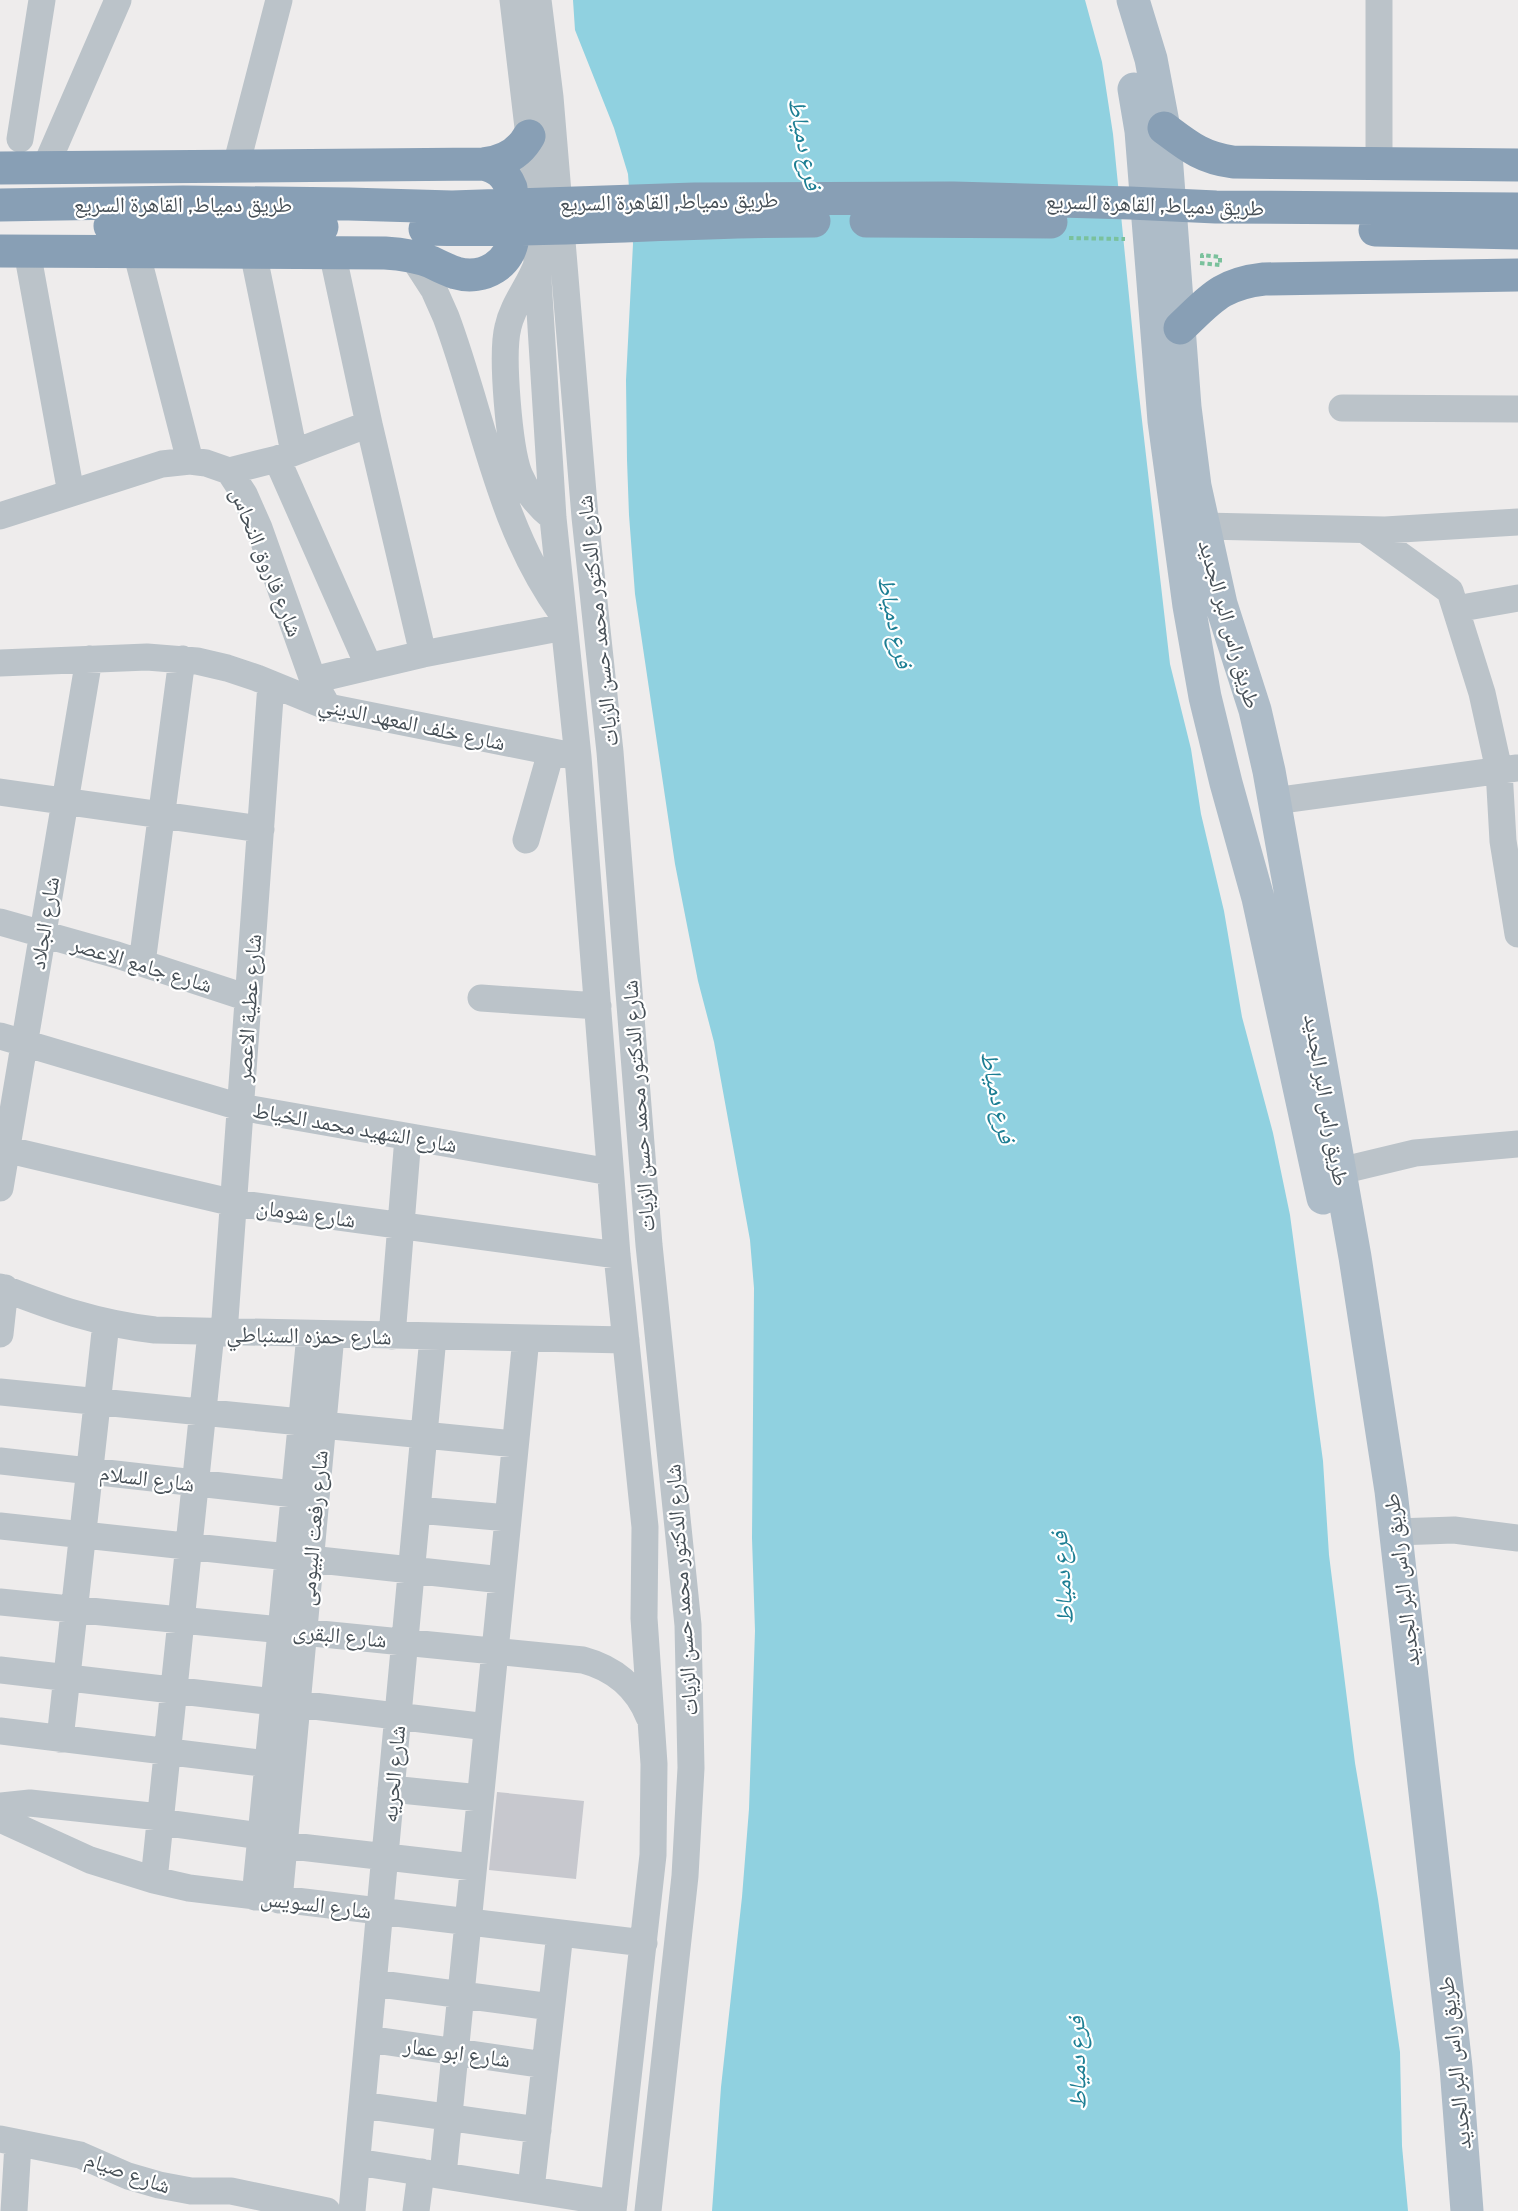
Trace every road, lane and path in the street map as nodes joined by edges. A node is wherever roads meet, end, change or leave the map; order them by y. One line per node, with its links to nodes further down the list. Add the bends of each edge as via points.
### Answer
1 (42, 0): 10 (street)
2 (118, 0): 12 (street)
3 (279, 0): 16 (street)
4 (513, 0): 11 (street, شارع الدكتور محمد حسن الزيات)
5 (538, 0): 116 (street, شارع الدكتور محمد حسن الزيات, via 610,752 649,1245)
6 (1111, 0): 57 (main road, طريق راس البر الجديد, via 1141,131 1166,444)
7 (1133, 0): 9 (main road, طريق راس البر الجديد, via 1151,59)
8 (1378, 0): 13 (street)
9 (1164, 128): 13 (highway, via 1192,149 1219,160); 33 (main road, طريق راس البر الجديد)
10 (10, 135): 12 (street)
11 (529, 136): 14 (highway, via 510,156); 29 (street, شارع الدكتور محمد حسن الزيات)
12 (49, 159): 16 (highway); 17 (highway)
13 (1384, 163): 15 (highway); 32 (highway, via 1372,191 1369,224 1382,255)
14 (483, 164): 16 (highway); 28 (highway, via 499,170 512,188 513,236 507,255 493,269 474,275 454,273)
15 (1518, 165)
16 (237, 166)
17 (0, 168)
18 (0, 205): 22 (highway, طريق دمياط, القاهرة السريع, via 183,202)
19 (1518, 209): 20 (highway, طريق دمياط, القاهرة السريع)
20 (1463, 220): 22 (highway, طريق دمياط, القاهرة السريع, via 953,198 694,199 452,207); 23 (highway, طريق دمياط, القاهرة السريع)
21 (0, 227): 22 (highway, طريق دمياط, القاهرة السريع)
22 (343, 228): 26 (highway); 28 (highway, via 385,252); 36 (street)
23 (1518, 233)
24 (14, 251): 25 (highway); 40 (street)
25 (136, 251): 26 (highway); 38 (street)
26 (253, 252): 37 (street)
27 (1202, 255): 30 (path, via 1220,257 1220,265)
28 (412, 256): 48 (street, via 446,317 518,537)
29 (537, 263): 42 (street, شارع الدكتور محمد حسن الزيات); 42 (street, via 509,323 505,359 515,461 529,492)
30 (1200, 264)
31 (1518, 275): 32 (highway)
32 (1407, 276): 33 (highway, via 1245,281 1210,298)
33 (1180, 328): 44 (main road, طريق راس البر الجديد, via 1189,447)
34 (1342, 408): 35 (street)
35 (1518, 409)
36 (369, 424): 37 (street); 49 (street)
37 (286, 455): 39 (street); 52 (street)
38 (190, 460): 39 (street, شارع فاروق النحاس); 40 (street, شارع فاروق النحاس, via 162,464)
39 (229, 471): 54 (street, شارع فاروق النحاس, via 259,528)
40 (71, 493): 41 (street, شارع فاروق النحاس)
41 (0, 516)
42 (553, 518): 48 (street, شارع الدكتور محمد حسن الزيات)
43 (1518, 522): 45 (street)
44 (1203, 526): 45 (street); 55 (main road, طريق راس البر الجديد, via 1221,604)
45 (1365, 530): 47 (street, via 1450,591)
46 (1518, 598): 47 (street)
47 (1456, 609): 61 (street)
48 (564, 621): 49 (street); 60 (street, شارع الدكتور محمد حسن الزيات)
49 (423, 654): 52 (street)
50 (89, 659): 51 (street, شارع خلف المعهد الديني); 53 (street, شارع خلف المعهد الديني); 63 (street, شارع الجلاد)
51 (182, 659): 56 (street, شارع خلف المعهد الديني, via 227,668); 65 (street)
52 (369, 667): 54 (street)
53 (2, 670)
54 (313, 680): 58 (street, شارع فاروق النحاس)
55 (1245, 681): 57 (main road, via 1240,699 1232,704 1222,706); 64 (main road, طريق راس البر الجديد, via 1263,740)
56 (271, 684): 58 (street, شارع خلف المعهد الديني); 66 (street, شارع عطية الاعصر)
57 (1205, 697): 170 (main road, طريق راس البر الجديد, via 1258,898 1347,1327 1376,1536 1436,2070)
58 (328, 707): 59 (street, شارع خلف المعهد الديني)
59 (551, 752): 60 (street, شارع خلف المعهد الديني); 67 (street)
60 (578, 757): 74 (street, شارع الدكتور محمد حسن الزيات)
61 (1509, 769): 64 (street); 70 (street, via 1503,842)
62 (0, 792): 63 (street)
63 (65, 801): 65 (street); 69 (street, شارع الجلاد)
64 (1274, 801): 81 (main road, طريق راس البر الجديد)
65 (161, 815): 66 (street); 71 (street)
66 (261, 829): 72 (street, شارع عطية الاعصر)
67 (526, 840)
68 (0, 922): 69 (street, شارع جامع الاعصر)
69 (42, 934): 71 (street, شارع جامع الاعصر); 76 (street, شارع الجلاد)
70 (1518, 934)
71 (142, 963): 72 (street, شارع جامع الاعصر)
72 (248, 998): 77 (street, شارع عطية الاعصر)
73 (481, 998): 74 (street)
74 (597, 1006): 82 (street, شارع الدكتور محمد حسن الزيات)
75 (0, 1035): 76 (street, شارع الشهيد محمد الخياط)
76 (26, 1043): 77 (street, شارع الشهيد محمد الخياط); 80 (street, شارع الجلاد)
77 (240, 1107): 78 (street, شارع الشهيد محمد الخياط); 84 (street, شارع عطية الاعصر)
78 (408, 1137): 82 (street, شارع الشهيد محمد الخياط); 85 (street)
79 (1518, 1144): 81 (street, via 1415,1153)
80 (3, 1149): 83 (street, شارع الجلاد); 84 (street, شارع شومان)
81 (1340, 1171): 109 (main road, طريق راس البر الجديد)
82 (610, 1172): 86 (street, شارع الدكتور محمد حسن الزيات)
83 (0, 1188)
84 (234, 1203): 85 (street, شارع شومان); 89 (street, شارع عطية الاعصر)
85 (401, 1226): 86 (street, شارع شومان); 92 (street)
86 (617, 1255): 95 (street, شارع الدكتور محمد حسن الزيات)
87 (2, 1287): 88 (street, شارع حمزه السنباطي, via 63,1312); 90 (street)
88 (106, 1323): 89 (street, شارع حمزه السنباطي); 97 (street)
89 (217, 1333): 91 (street, شارع حمزه السنباطي); 98 (street, شارع عطية الاعصر)
90 (0, 1334)
91 (320, 1335): 92 (street, شارع حمزه السنباطي); 99 (street, شارع رفعت البيومى)
92 (392, 1336): 93 (street, شارع حمزه السنباطي)
93 (433, 1337): 94 (street, شارع حمزه السنباطي); 100 (street, شارع الحريه)
94 (526, 1338): 95 (street, شارع حمزه السنباطي); 101 (street)
95 (626, 1340): 117 (street, شارع الدكتور محمد حسن الزيات, via 644,1516)
96 (0, 1392): 97 (street)
97 (98, 1402): 98 (street); 103 (street)
98 (202, 1412): 99 (street); 104 (street, شارع عطية الاعصر)
99 (312, 1424): 100 (street); 105 (street, شارع رفعت البيومى); 113 (street, شارع رفعت البيومى)
100 (424, 1435): 101 (street); 106 (street, شارع الحريه)
101 (515, 1444): 107 (street)
102 (0, 1461): 103 (street, شارع السلام)
103 (90, 1471): 104 (street, شارع السلام); 110 (street)
104 (195, 1483): 105 (street, شارع السلام); 112 (street, شارع عطية الاعصر)
105 (294, 1494): 113 (street, شارع رفعت البيومى)
106 (417, 1510): 107 (street); 114 (street, شارع الحريه)
107 (508, 1518): 115 (street)
108 (0, 1526): 110 (street)
109 (1396, 1532): 111 (street, via 1454,1530); 171 (main road, طريق راس البر الجديد, via 1454,2055)
110 (83, 1534): 112 (street); 119 (street)
111 (1518, 1538)
112 (188, 1546): 113 (street); 120 (street, شارع عطية الاعصر)
113 (299, 1558): 114 (street); 121 (street, شارع رفعت البيومى)
114 (411, 1570): 115 (street); 122 (street, شارع الحريه)
115 (502, 1580): 123 (street)
116 (685, 1589): 117 (street, via 666,1603); 124 (street, شارع الدكتور محمد حسن الزيات)
117 (644, 1598): 125 (street, شارع الدكتور محمد حسن الزيات)
118 (0, 1602): 119 (street, شارع البقرى)
119 (74, 1609): 120 (street, شارع البقرى); 127 (street)
120 (181, 1620): 121 (street, شارع البقرى); 128 (street, شارع عطية الاعصر)
121 (292, 1631): 122 (street, شارع البقرى); 129 (street, شارع رفعت البيومى)
122 (405, 1642): 123 (street, شارع البقرى); 130 (street, شارع الحريه)
123 (495, 1651): 131 (street, شارع البقرى, via 600,1665 629,1685); 132 (street)
124 (689, 1661): 125 (street, via 667,1652); 169 (street, شارع الدكتور محمد حسن الزيات, via 685,1876)
125 (647, 1664): 131 (street, شارع الدكتور محمد حسن الزيات)
126 (0, 1670): 127 (street)
127 (67, 1678): 128 (street); 134 (street)
128 (173, 1690): 129 (street); 135 (street, شارع عطية الاعصر)
129 (285, 1703): 130 (street); 136 (street, شارع رفعت البيومى); 142 (street, شارع رفعت البيومى)
130 (398, 1716): 132 (street); 137 (street, شارع الحريه)
131 (651, 1723): 150 (street, شارع الدكتور محمد حسن الزيات, via 654,1836)
132 (488, 1727): 138 (street)
133 (0, 1731): 134 (street)
134 (60, 1739): 135 (street)
135 (167, 1752): 136 (street); 141 (street, شارع عطية الاعصر)
136 (268, 1764): 142 (street, شارع رفعت البيومى)
137 (391, 1789): 138 (street); 143 (street, شارع الحريه)
138 (480, 1798): 144 (street)
139 (0, 1806): 141 (street, via 30,1803)
140 (0, 1819): 145 (street, شارع السويس, via 90,1860)
141 (160, 1820): 142 (street); 145 (street, شارع عطية الاعصر)
142 (272, 1840): 143 (street); 146 (street, شارع رفعت البيومى)
143 (385, 1857): 144 (street); 147 (street, شارع الحريه)
144 (473, 1867): 148 (street)
145 (154, 1880): 146 (street, شارع السويس)
146 (267, 1898): 147 (street, شارع السويس)
147 (380, 1912): 148 (street, شارع السويس); 151 (street, شارع الحريه)
148 (468, 1922): 149 (street, شارع السويس); 152 (street)
149 (560, 1933): 150 (street, شارع السويس); 153 (street)
150 (644, 1943): 164 (street, شارع الدكتور محمد حسن الزيات)
151 (373, 1983): 152 (street); 154 (street, شارع الحريه)
152 (461, 1995): 153 (street); 155 (street)
153 (551, 2007): 156 (street)
154 (368, 2039): 155 (street, شارع ابو عمار); 157 (street, شارع الحريه)
155 (455, 2052): 156 (street, شارع ابو عمار); 158 (street)
156 (545, 2065): 159 (street)
157 (362, 2105): 158 (street); 161 (street, شارع الحريه)
158 (448, 2117): 159 (street); 162 (street)
159 (538, 2130): 163 (street)
160 (9, 2141): 165 (street); 166 (street, شارع صيام, via 80,2155 128,2176 169,2188 240,2192)
161 (357, 2162): 162 (street); 167 (street, شارع الحريه)
162 (432, 2174): 163 (street); 168 (street)
163 (531, 2189): 164 (street)
164 (614, 2207)
165 (14, 2211)
166 (327, 2211)
167 (352, 2211)
168 (416, 2211)
169 (648, 2211)
170 (1447, 2211)
171 (1467, 2211)

